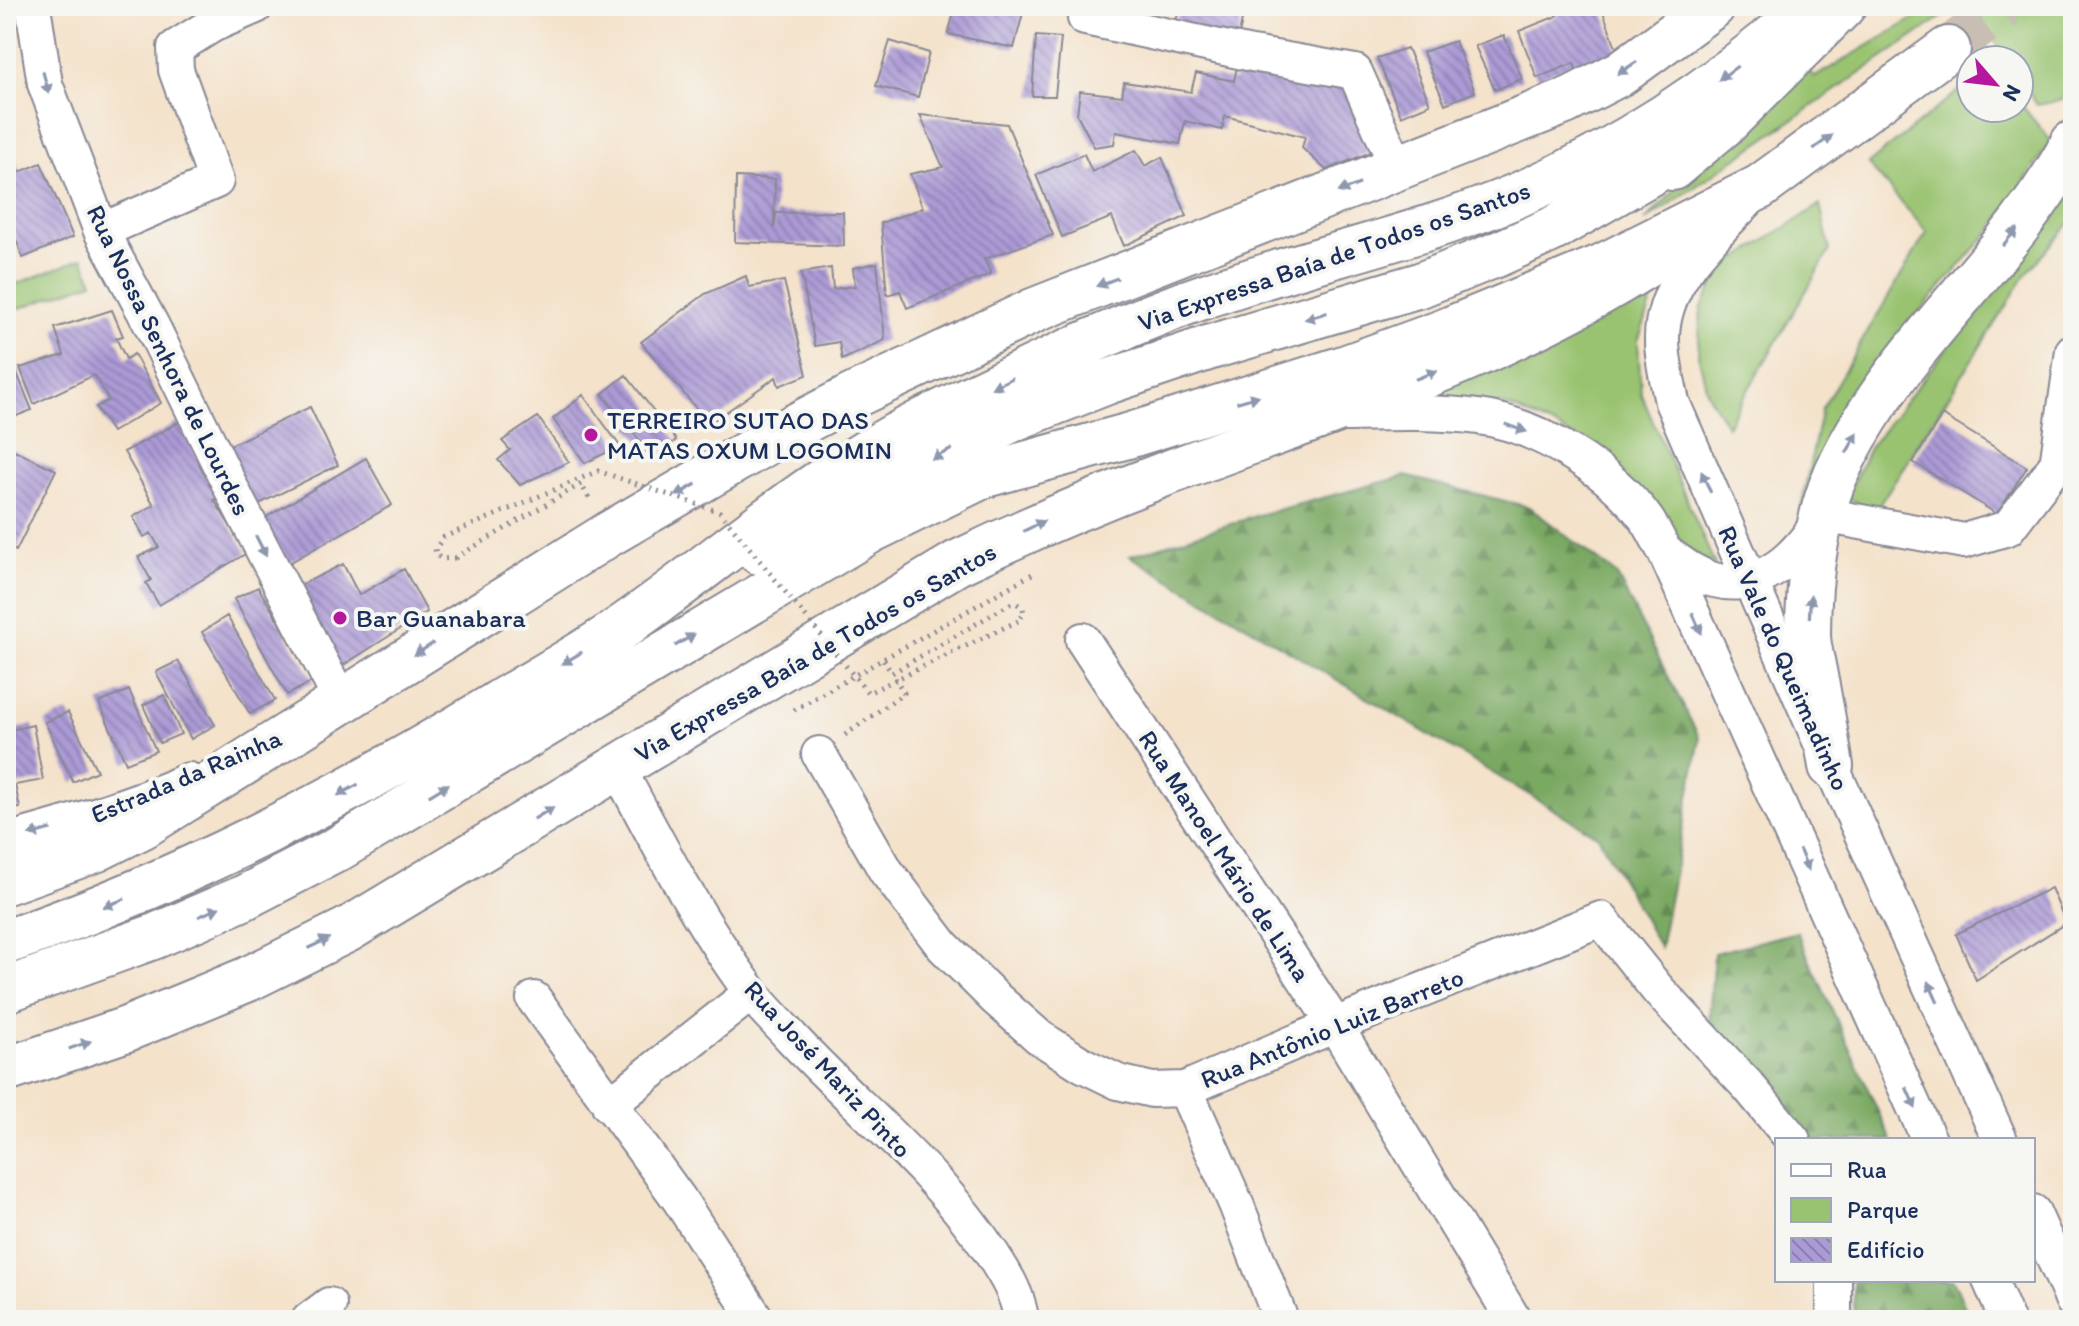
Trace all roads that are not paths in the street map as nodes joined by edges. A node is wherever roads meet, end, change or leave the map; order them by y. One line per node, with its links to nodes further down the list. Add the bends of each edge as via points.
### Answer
1 (33, 6): 12 (street, Rua Nossa Senhora de Lourdes, one-way to 12, via 45,84)
2 (256, 6): 12 (street, via 175,48 176,70 216,181)
3 (1713, 6): 10 (main road, one-way to 10, via 1621,73 1579,95)
4 (1810, 6): 13 (main road, Via Expressa Baía de Todos os Santos, one-way to 13, via 1758,52 1673,113 1518,195)
5 (1843, 6): 9 (main road)
6 (1085, 18): 10 (street, via 1355,72)
7 (1948, 49): 11 (main road, Via Expressa Baía de Todos os Santos, one-way to 7)
8 (2073, 143): 19 (main road, one-way to 8, via 1843,458 1869,413 2022,223)
9 (1693, 149): 18 (main road, via 1593,232 1491,284 1164,396); 22 (main road, one-way to 22, via 1551,230 1420,285 1211,347 1018,417 912,468)
10 (1398, 169): 15 (main road, one-way to 15, via 1035,310)
11 (1760, 187): 16 (main road, Via Expressa Baía de Todos os Santos, one-way to 11, via 1540,326 1628,279); 18 (main road, Via Expressa Baía de Todos os Santos, one-way to 11, via 1254,397 1440,333 1603,266); 21 (street, Rua Vale do Queimadinho, one-way to 11, via 1672,402 1661,338 1678,282 1698,252)
12 (101, 231): 24 (street, Rua Nossa Senhora de Lourdes, one-way to 24)
13 (1202, 297): 15 (main road, via 1112,315); 22 (main road, Via Expressa Baía de Todos os Santos, one-way to 22, via 1017,376 857,455)
14 (2073, 351): 17 (street)
15 (851, 397): 24 (main road, Estrada da Rainha, one-way to 24, via 609,534)
16 (1327, 414): 20 (street, one-way to 20, via 1481,417 1520,428 1591,465 1647,519); 28 (main road, Via Expressa Baía de Todos os Santos, one-way to 16, via 957,563 1050,519)
17 (2065, 454): 19 (street, via 2008,528 1964,541)
18 (985, 475): 32 (main road, Via Expressa Baía de Todos os Santos, one-way to 18, via 153,937 336,850 870,531)
19 (1823, 515): 21 (street, via 1787,561); 27 (main road, one-way to 19, via 1808,638 1811,578)
20 (1665, 552): 21 (street, via 1713,579); 40 (street, one-way to 40)
21 (1750, 579): 27 (street, Rua Vale do Queimadinho)
22 (625, 626): 31 (main road, Via Expressa Baía de Todos os Santos, one-way to 31, via 312,810 136,895)
23 (1083, 640): 35 (street, Rua Manoel Mário de Lima)
24 (341, 701): 25 (main road, Estrada da Rainha)
25 (270, 745): 29 (street, Estrada da Rainha, one-way to 29, via 154,795); 30 (main road, via 143,826 95,850)
26 (819, 754): 37 (street, Rua Antônio Luiz Barreto, via 886,871 943,946 995,998 1039,1037 1106,1076 1152,1090)
27 (1831, 766): 41 (street, Rua Vale do Queimadinho, one-way to 27)
28 (618, 768): 33 (street, Rua José Mariz Pinto, via 678,879); 36 (main road, Via Expressa Baía de Todos os Santos, one-way to 28, via 127,1029 349,929)
29 (6, 841)
30 (6, 882)
31 (6, 942)
32 (6, 990)
33 (751, 993): 38 (street); 47 (street, Rua José Mariz Pinto, via 946,1193 1004,1272 1020,1305)
34 (534, 999): 38 (street)
35 (1335, 1025): 37 (street, Rua Antônio Luiz Barreto); 39 (street, Rua Antônio Luiz Barreto, via 1601,919); 49 (street, Rua Manoel Mário de Lima)
36 (6, 1070)
37 (1185, 1089): 48 (street)
38 (609, 1105): 46 (street, via 679,1199)
39 (1791, 1138)
40 (1928, 1138)
41 (1999, 1138)
42 (2035, 1216): 45 (street)
43 (1834, 1282): 50 (street)
44 (1991, 1282): 51 (street)
45 (2073, 1301)
46 (757, 1320)
47 (1021, 1320)
48 (1281, 1320)
49 (1514, 1320)
50 (1834, 1320)
51 (2007, 1320)

